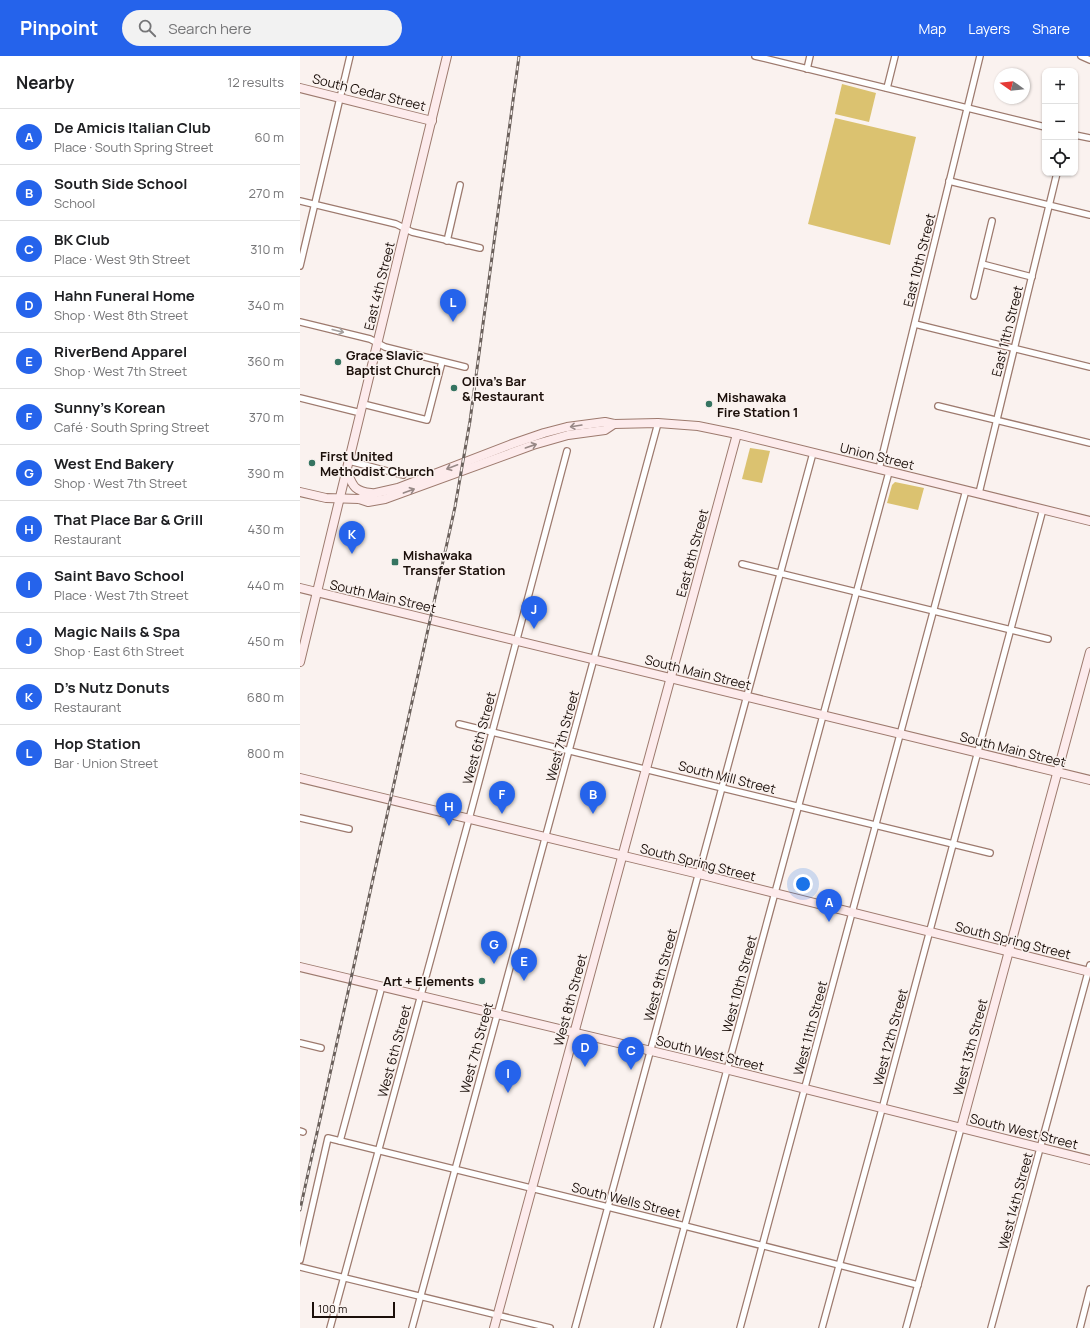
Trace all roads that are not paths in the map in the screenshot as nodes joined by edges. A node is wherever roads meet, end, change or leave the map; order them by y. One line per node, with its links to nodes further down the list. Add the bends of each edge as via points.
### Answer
1 (350, 56): 12 (street)
2 (447, 56): 14 (street, East 4th Street)
3 (755, 56): 9 (street)
4 (810, 56): 9 (street)
5 (895, 56): 11 (street)
6 (980, 56): 13 (street, East 10th Street)
7 (1081, 56): 8 (street)
8 (1090, 60)
9 (807, 68): 11 (street)
10 (300, 88): 12 (street, South Cedar Street)
11 (887, 88): 13 (street)
12 (340, 98): 14 (street, South Cedar Street); 22 (street)
13 (967, 108): 15 (street); 19 (street, East 10th Street)
14 (432, 121): 26 (street, East 4th Street)
15 (1042, 126)
16 (1078, 136): 17 (street)
17 (1090, 138)
18 (1056, 176): 23 (street, East 11th Street)
19 (949, 181): 23 (street); 34 (street, East 10th Street)
20 (460, 185): 27 (street)
21 (300, 201): 22 (street)
22 (315, 205): 26 (street, via 396,224); 30 (street)
23 (1049, 205): 24 (street); 31 (street, East 11th Street)
24 (1090, 215)
25 (992, 221): 29 (street)
26 (406, 229): 27 (street); 35 (street, East 4th Street)
27 (447, 241): 28 (street)
28 (480, 248)
29 (982, 264): 31 (street); 32 (street)
30 (300, 266)
31 (1032, 277): 36 (street, East 11th Street)
32 (974, 296)
33 (300, 322): 35 (street, one-way to 35)
34 (914, 324): 36 (street); 51 (street, East 10th Street)
35 (378, 343): 37 (street); 42 (street, East 4th Street)
36 (1013, 349): 39 (street); 43 (street, East 11th Street)
37 (442, 362): 38 (street); 42 (street, via 427,420)
38 (465, 367)
39 (1090, 367)
40 (300, 398): 42 (street)
41 (938, 406): 43 (street)
42 (362, 408): 50 (street, East 4th Street)
43 (997, 421): 47 (street); 57 (street, East 11th Street)
44 (658, 423): 45 (street, Union Street); 46 (street, Union Street, via 698,426); 73 (street, West 7th Street)
45 (614, 424): 58 (street, Union Street, one-way to 58, via 604,422 544,433 398,488); 60 (street, one-way to 45, via 368,502 385,499 533,445 568,435 605,430)
46 (737, 434): 49 (street, Union Street); 75 (street, East 8th Street)
47 (1090, 443)
48 (567, 451): 71 (street, West 6th Street)
49 (813, 453): 51 (street, Union Street); 64 (street, West 9th Street)
50 (349, 461): 52 (street, East 4th Street); 54 (street)
51 (879, 469): 53 (street, Union Street)
52 (347, 472): 58 (street, via 356,490); 59 (street, East 4th Street)
53 (889, 472): 55 (street, Union Street); 67 (street)
54 (403, 475)
55 (966, 490): 57 (street, Union Street); 68 (street)
56 (300, 492): 59 (street)
57 (979, 493): 61 (street, Union Street)
58 (374, 494): 60 (street, Union Street)
59 (340, 499): 60 (street); 66 (street, East 4th Street)
60 (358, 499)
61 (1043, 509): 62 (street, Union Street); 69 (street, West 12th Street)
62 (1090, 521)
63 (742, 564): 64 (street)
64 (781, 573): 67 (street); 76 (street, West 9th Street)
65 (300, 588): 66 (street, South Main Street)
66 (317, 592): 71 (street, South Main Street); 74 (street, East 4th Street)
67 (857, 592): 68 (street); 77 (street)
68 (934, 611): 69 (street); 80 (street)
69 (1010, 629): 70 (street); 82 (street, West 12th Street)
70 (1048, 639)
71 (517, 640): 73 (street, South Main Street); 79 (street, West 6th Street)
72 (1090, 652): 84 (street, West 13th Street)
73 (594, 659): 75 (street, South Main Street); 81 (street, West 7th Street)
74 (300, 662)
75 (670, 677): 76 (street, South Main Street); 83 (street, West 8th Street)
76 (746, 696): 77 (street, South Main Street); 87 (street, West 9th Street)
77 (824, 715): 80 (street, South Main Street); 88 (street, West 10th Street)
78 (459, 724): 79 (street, South Mill Street)
79 (492, 732): 81 (street, South Mill Street); 90 (street, West 6th Street)
80 (901, 734): 82 (street, South Main Street); 91 (street, West 11th Street)
81 (570, 751): 83 (street, South Mill Street); 93 (street, West 7th Street)
82 (978, 752): 84 (street, South Main Street); 94 (street, West 12th Street)
83 (646, 768): 87 (street, South Mill Street); 96 (street, West 8th Street)
84 (1058, 772): 86 (street, South Main Street); 101 (street, West 13th Street)
85 (300, 778): 90 (street, South Spring Street)
86 (1090, 780)
87 (722, 788): 88 (street, South Mill Street); 97 (street, West 9th Street)
88 (799, 806): 91 (street, South Mill Street); 98 (street, West 10th Street)
89 (300, 818): 92 (street)
90 (469, 819): 93 (street, South Spring Street); 105 (street, West 6th Street)
91 (876, 825): 94 (street, South Mill Street); 99 (street, West 11th Street)
92 (349, 830)
93 (545, 838): 96 (street, South Spring Street); 106 (street, West 7th Street)
94 (953, 844): 95 (street, South Mill Street); 100 (street, West 12th Street)
95 (990, 853)
96 (622, 856): 97 (street, South Spring Street); 107 (street, West 8th Street)
97 (699, 874): 98 (street, South Spring Street); 110 (street, West 9th Street)
98 (775, 894): 99 (street, South Spring Street); 111 (street, West 10th Street)
99 (852, 913): 100 (street, South Spring Street); 112 (street, West 11th Street)
100 (930, 932): 101 (street, South Spring Street); 113 (street, West 12th Street)
101 (1009, 952): 103 (street, South Spring Street); 114 (street, West 13th Street)
102 (300, 967): 104 (street, South West Street)
103 (1089, 969): 116 (street, West 14th Street)
104 (382, 986): 105 (street, South West Street); 115 (street)
105 (421, 996): 106 (street, South West Street); 117 (street, West 6th Street)
106 (497, 1014): 107 (street, South West Street); 119 (street, West 7th Street)
107 (574, 1032): 110 (street, South West Street); 120 (street, West 8th Street)
108 (300, 1043): 109 (street)
109 (321, 1048)
110 (651, 1051): 111 (street, South West Street); 121 (street, West 9th Street)
111 (728, 1070): 112 (street, South West Street); 122 (street, West 10th Street)
112 (805, 1089): 113 (street, South West Street); 123 (street, West 11th Street)
113 (882, 1109): 114 (street, South West Street); 125 (street, West 12th Street)
114 (961, 1128): 116 (street, South West Street); 128 (street, West 13th Street)
115 (340, 1141): 117 (street, South Wells Street); 124 (street, South Wells Street, via 328,1138)
116 (1041, 1148): 118 (street, South West Street); 141 (street, West 14th Street)
117 (379, 1151): 119 (street, South Wells Street); 127 (street, West 6th Street)
118 (1090, 1160)
119 (455, 1170): 120 (street, South Wells Street); 130 (street, West 7th Street)
120 (531, 1189): 121 (street, South Wells Street); 131 (street, West 8th Street)
121 (608, 1207): 122 (street, South Wells Street); 136 (street, West 9th Street)
122 (685, 1226): 123 (street, South Wells Street); 137 (street, West 10th Street)
123 (762, 1245): 125 (street, South Wells Street); 138 (street, West 11th Street)
124 (300, 1260)
125 (840, 1265): 128 (street, South Wells Street); 139 (street, West 12th Street)
126 (300, 1267): 127 (street)
127 (344, 1278): 130 (street); 132 (street, West 6th Street)
128 (918, 1285): 140 (street, West 13th Street)
129 (1090, 1289): 142 (street)
130 (421, 1296): 131 (street); 133 (street, West 7th Street)
131 (497, 1315): 134 (street, West 8th Street); 135 (street)
132 (330, 1328)
133 (412, 1328)
134 (494, 1328)
135 (550, 1328)
136 (575, 1328)
137 (657, 1328)
138 (740, 1328)
139 (822, 1328)
140 (906, 1328)
141 (991, 1328)
142 (1080, 1328)

